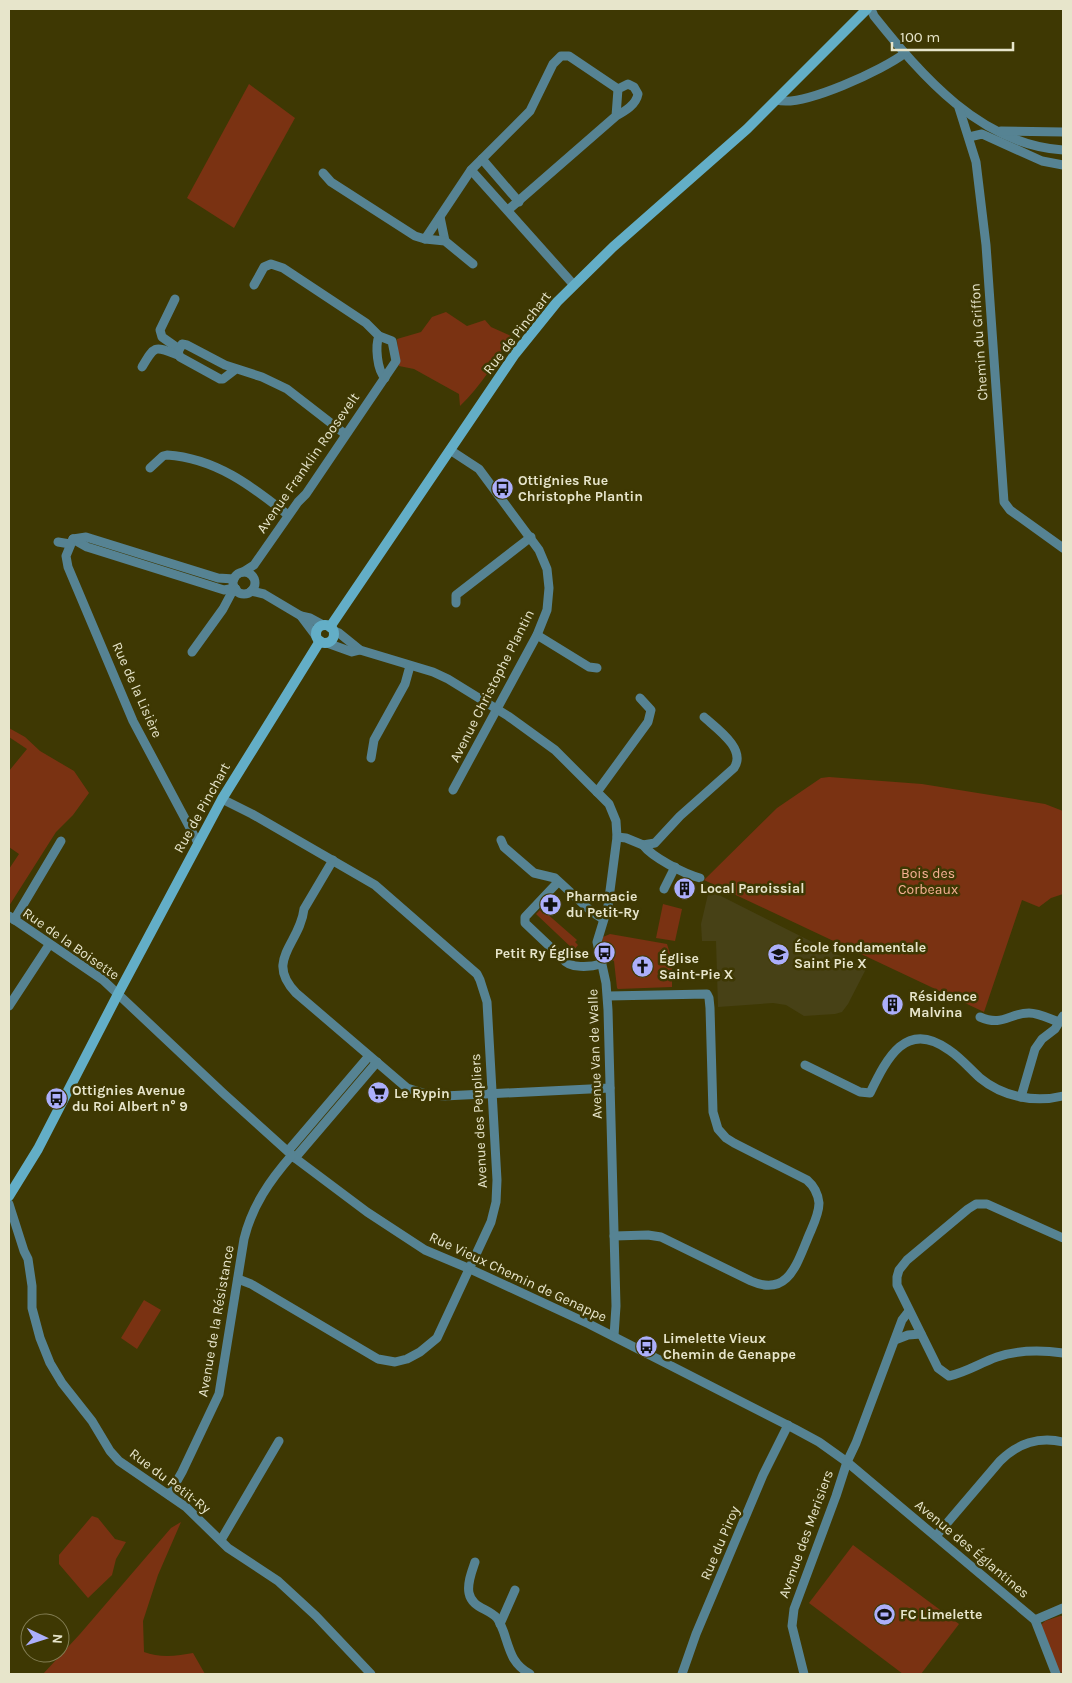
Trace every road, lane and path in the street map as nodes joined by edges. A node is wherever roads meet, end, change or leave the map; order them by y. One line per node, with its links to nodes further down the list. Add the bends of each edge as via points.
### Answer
1 (867, 9): 5 (main road, Rue de Pinchart)
2 (871, 9): 3 (street)
3 (905, 53): 5 (street, via 888,64 817,95 802,100); 6 (street)
4 (618, 89): 7 (street); 7 (street, via 630,85 638,94 633,104); 12 (street, via 569,56 560,56 530,111)
5 (777, 100): 22 (main road, Rue de Pinchart)
6 (959, 108): 8 (street); 10 (street, Chemin du Griffon)
7 (616, 116): 16 (street)
8 (996, 130): 9 (street); 11 (street, via 1016,140)
9 (1063, 132)
10 (969, 137): 13 (street, via 982,134 1042,161); 37 (street, Chemin du Griffon, via 976,162 986,245 1004,502 1010,510)
11 (1063, 150)
12 (482, 159): 14 (street); 16 (street)
13 (1063, 165)
14 (471, 170): 17 (street); 18 (street)
15 (323, 173): 19 (street, via 331,182 398,226)
16 (519, 202): 17 (street)
17 (508, 210): 22 (street)
18 (440, 217): 19 (street); 20 (street)
19 (425, 239): 20 (street)
20 (445, 241): 21 (street)
21 (473, 264)
22 (573, 284): 31 (main road, Rue de Pinchart, via 515,354)
23 (254, 285): 25 (street, via 264,267 271,264 284,268 366,323)
24 (175, 299): 26 (street, via 160,330 162,337)
25 (379, 336): 29 (street, via 380,372); 29 (street, Avenue Franklin Roosevelt, via 394,344 395,364)
26 (178, 352): 27 (street, via 155,348); 28 (street, via 220,379); 28 (street, via 182,344 188,344)
27 (142, 367)
28 (236, 369): 30 (street, via 287,389)
29 (386, 378): 30 (street, Avenue Franklin Roosevelt)
30 (345, 434): 33 (street, Avenue Franklin Roosevelt, via 323,470)
31 (450, 450): 34 (street, Avenue Christophe Plantin, via 479,469); 46 (main road, Rue de Pinchart)
32 (150, 468): 33 (street, via 164,456 197,460 247,483)
33 (288, 515): 38 (street, Avenue Franklin Roosevelt)
34 (531, 537): 44 (street, via 456,595); 47 (street, Avenue Christophe Plantin, via 547,569 549,584 548,603)
35 (58, 542): 36 (street)
36 (71, 542): 41 (street, via 86,537 218,578); 42 (street); 63 (street, Rue de la Lisière, via 65,560 71,575 134,721)
37 (1063, 548)
38 (254, 565): 39 (street, Avenue Franklin Roosevelt); 40 (street, Avenue Franklin Roosevelt)
39 (243, 572): 40 (street); 41 (street, Avenue Franklin Roosevelt, via 238,574)
40 (252, 584): 41 (street, via 246,593); 45 (street)
41 (236, 587): 42 (street); 43 (street)
42 (224, 590): 43 (street)
43 (227, 602): 50 (street)
44 (456, 603)
45 (301, 616): 46 (street, Avenue Van de Walle); 48 (street)
46 (329, 628): 48 (main road, via 333,638); 48 (main road, via 317,630); 49 (street, Avenue Van de Walle)
47 (536, 635): 52 (street, via 589,667); 54 (street, Avenue Christophe Plantin)
48 (321, 640): 49 (street, Avenue Van de Walle, via 352,652); 59 (main road, Rue de Pinchart)
49 (360, 650): 51 (street, Avenue Van de Walle)
50 (192, 652)
51 (410, 666): 54 (street, Avenue Van de Walle, via 448,679); 56 (street, via 405,684 374,740)
52 (597, 668)
53 (640, 698): 58 (street, via 651,710 648,722)
54 (496, 709): 57 (street, Avenue Christophe Plantin); 58 (street, Avenue Van de Walle, via 555,750)
55 (704, 717): 64 (street, via 732,744 736,750 736,764 655,843)
56 (371, 758)
57 (453, 790)
58 (597, 792): 60 (street, Avenue Van de Walle, via 614,812)
59 (222, 799): 63 (main road, Rue de Pinchart); 65 (street, Avenue des Peupliers)
60 (618, 837): 64 (street); 71 (street, Avenue Van de Walle)
61 (501, 840): 68 (street, via 504,847 534,874 554,877)
62 (61, 841): 70 (street)
63 (198, 844): 74 (main road, Rue de Pinchart)
64 (643, 845): 66 (street, via 653,855)
65 (333, 860): 79 (street, via 304,909 304,917 284,959 283,974 296,993); 83 (street, Avenue des Peupliers, via 375,885 477,974 487,1002)
66 (675, 867): 67 (street); 69 (street)
67 (700, 878)
68 (558, 882): 71 (street); 73 (street, via 525,916 525,923 565,963 571,966)
69 (664, 889)
70 (11, 918): 72 (street, Rue de la Boisette)
71 (603, 919): 73 (street, Avenue Van de Walle, via 597,942)
72 (49, 945): 74 (street, Rue de la Boisette, via 103,980); 76 (street)
73 (601, 964): 75 (street, Avenue Van de Walle)
74 (118, 994): 88 (street, Rue Vieux Chemin de Genappe); 89 (main road, Rue de Pinchart, via 38,1149)
75 (608, 996): 82 (street, Avenue Van de Walle); 91 (street, via 707,994 713,1112 718,1128 726,1138 807,1180 817,1194 818,1212 797,1264 783,1281 776,1284 751,1281 662,1237)
76 (9, 1006)
77 (980, 1017): 78 (street, via 993,1021 1030,1013)
78 (1061, 1019): 85 (street, via 1035,1049)
79 (369, 1056): 80 (street); 86 (street, Avenue de la Résistance)
80 (377, 1062): 83 (street, via 407,1088 426,1094); 87 (street, Avenue de la Résistance)
81 (805, 1065): 85 (street, via 860,1092 870,1093 884,1063 898,1047 920,1038 941,1044 989,1084)
82 (610, 1088): 83 (street); 91 (street, Avenue Van de Walle)
83 (492, 1093): 93 (street, Avenue des Peupliers, via 496,1202)
84 (1063, 1096): 85 (street, via 1045,1099)
85 (1021, 1097)
86 (328, 1105): 87 (street); 88 (street, Avenue de la Résistance)
87 (335, 1112): 88 (street, Avenue de la Résistance)
88 (292, 1155): 93 (street, Rue Vieux Chemin de Genappe, via 367,1212 425,1250); 94 (street, Avenue de la Résistance, via 255,1207 244,1239)
89 (9, 1196)
90 (9, 1204): 104 (street, Rue du Petit-Ry, via 28,1259 32,1308 50,1363 110,1451)
91 (614, 1236): 97 (street, Avenue Van de Walle)
92 (1063, 1238): 95 (street, via 994,1207 982,1203 974,1205 899,1270 897,1285)
93 (470, 1269): 94 (street, Avenue des Peupliers, via 437,1338 420,1352 394,1362 378,1359); 97 (street, Rue Vieux Chemin de Genappe)
94 (238, 1279): 104 (street, Avenue de la Résistance, via 218,1400)
95 (909, 1311): 96 (street); 98 (street, Avenue des Merisiers)
96 (921, 1334): 98 (street); 99 (street, via 938,1368 949,1376 997,1357 1021,1352)
97 (614, 1336): 100 (street, Rue Vieux Chemin de Genappe)
98 (895, 1340): 103 (street, Avenue des Merisiers)
99 (1063, 1353)
100 (788, 1425): 103 (street, Rue Vieux Chemin de Genappe); 114 (street, Rue du Piroy, via 762,1475)
101 (278, 1441): 106 (street)
102 (1063, 1442): 105 (street, via 1032,1442 1010,1452)
103 (847, 1462): 105 (street, Avenue des Églantines); 115 (street, Avenue des Merisiers, via 794,1609 792,1626)
104 (169, 1495): 106 (street, Rue du Petit-Ry)
105 (936, 1536): 110 (street, Avenue des Églantines)
106 (221, 1540): 112 (street, Rue du Petit-Ry, via 300,1600)
107 (476, 1562): 111 (street, via 468,1592 477,1606 494,1615)
108 (516, 1590): 111 (street)
109 (1063, 1608): 110 (street)
110 (1035, 1620): 116 (street, Avenue des Églantines)
111 (500, 1624): 113 (street, via 516,1664)
112 (371, 1674)
113 (530, 1674)
114 (682, 1674)
115 (804, 1674)
116 (1056, 1674)

